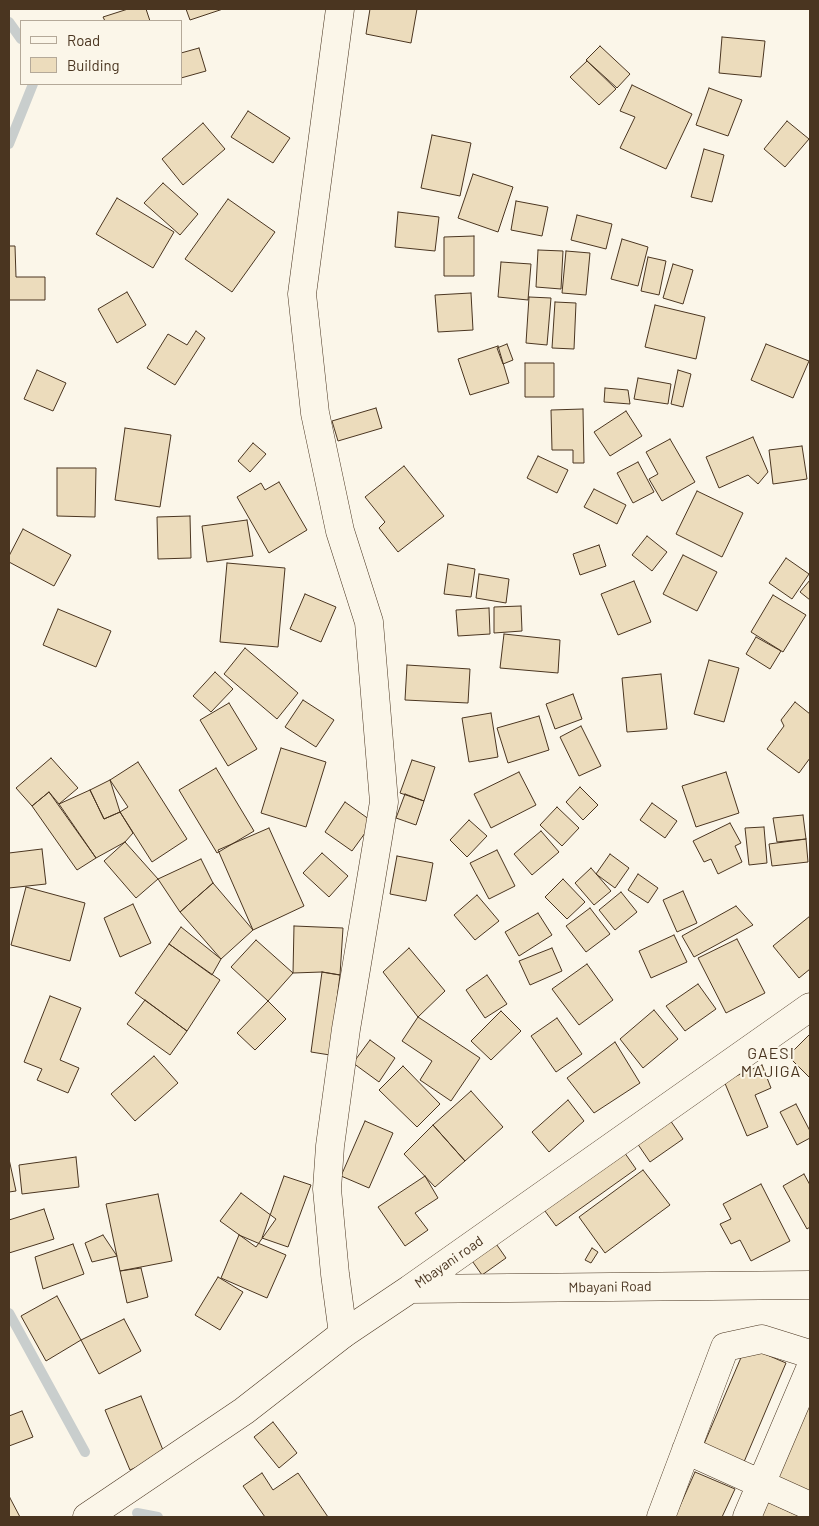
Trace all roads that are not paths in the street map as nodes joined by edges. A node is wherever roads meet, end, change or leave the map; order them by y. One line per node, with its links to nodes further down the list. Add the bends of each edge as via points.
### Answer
1 (340, 9): 5 (street, via 302,294 315,413 340,531 369,622 384,802 346,1028 329,1163 327,1189)
2 (810, 1007): 4 (street, Mbayani road)
3 (810, 1285): 4 (street, Mbayani Road)
4 (410, 1289): 5 (street, Mbayani road)
5 (343, 1334): 11 (street, Mbayani road, via 244,1411)
6 (810, 1354): 8 (street, via 762,1340 725,1347)
7 (810, 1369): 9 (street)
8 (686, 1450): 9 (street); 12 (street)
9 (761, 1483): 10 (street); 13 (street)
10 (810, 1506)
11 (87, 1517)
12 (661, 1517)
13 (747, 1517)

